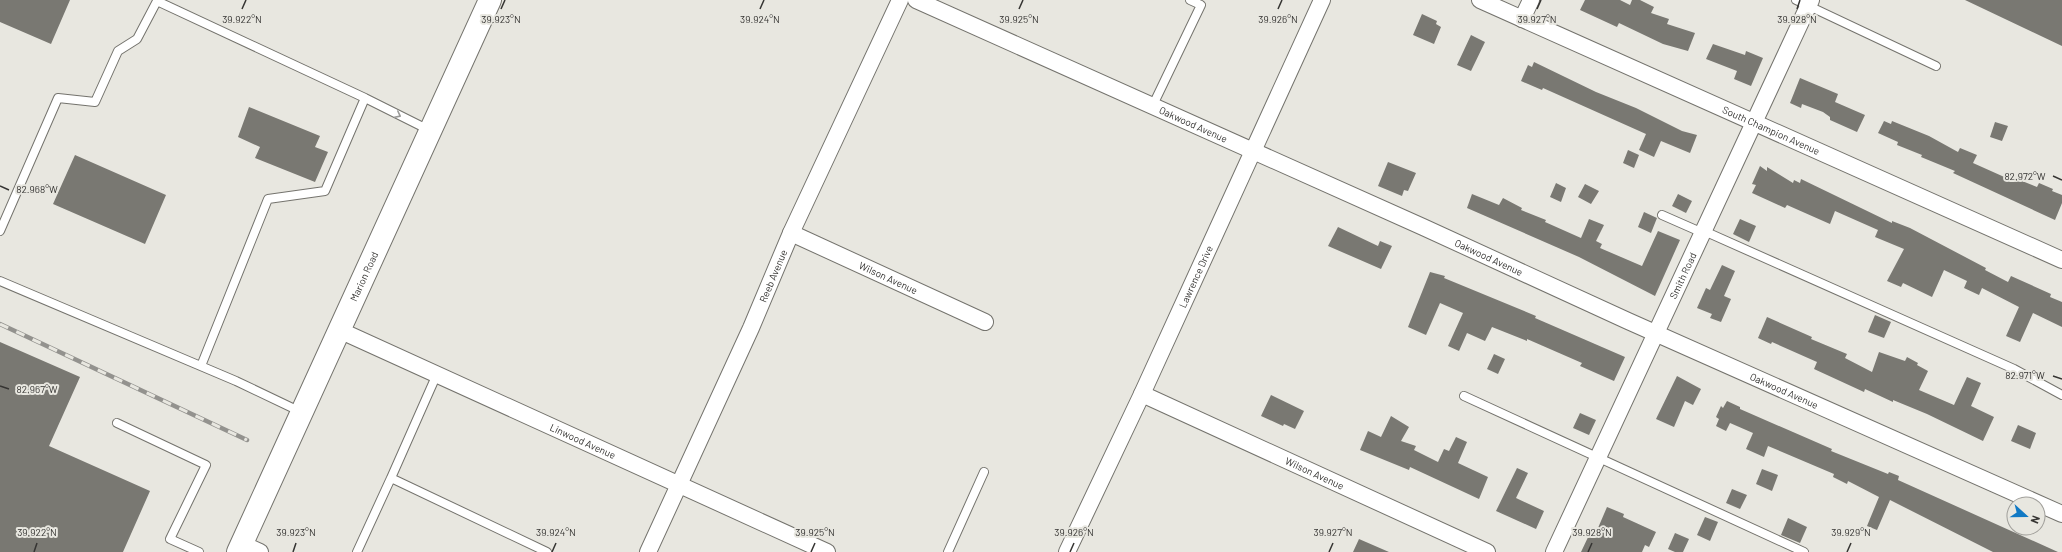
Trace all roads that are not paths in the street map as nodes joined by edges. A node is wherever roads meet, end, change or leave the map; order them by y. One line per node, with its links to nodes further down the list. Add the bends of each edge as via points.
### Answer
1 (490, 0): 15 (street, Marion Road)
2 (900, 0): 20 (street, Reeb Avenue)
3 (916, 0): 13 (street, Oakwood Avenue)
4 (1190, 0): 8 (lane)
5 (1322, 0): 16 (street, Lawrence Drive)
6 (1480, 0): 10 (street, South Champion Avenue)
7 (1531, 0): 10 (street)
8 (1202, 2): 13 (lane)
9 (1805, 2): 11 (lane); 14 (street, Smith Road)
10 (1522, 19): 14 (street, South Champion Avenue)
11 (1936, 66)
12 (365, 98): 15 (lane, one-way to 15); 18 (lane, via 157,1 137,39 118,51 95,102 58,98); 26 (lane, via 325,191 268,199)
13 (1152, 107): 16 (street, Oakwood Avenue)
14 (1754, 121): 19 (street, Smith Road); 21 (street, South Champion Avenue)
15 (430, 131): 24 (street, Marion Road)
16 (1253, 152): 25 (street, Oakwood Avenue); 28 (street, Lawrence Drive)
17 (1662, 216): 19 (lane)
18 (0, 231)
19 (1703, 232): 25 (street, Smith Road); 29 (lane, via 2021,372)
20 (791, 233): 23 (street, Wilson Avenue); 36 (street, Reeb Avenue, via 751,328)
21 (2062, 260)
22 (0, 281): 26 (lane)
23 (985, 322)
24 (339, 330): 27 (street, Linwood Avenue); 31 (street, Marion Road)
25 (1657, 334): 33 (street, Smith Road); 37 (street, Oakwood Avenue)
26 (202, 366): 31 (lane)
27 (437, 374): 35 (lane); 36 (street, Linwood Avenue)
28 (1142, 394): 45 (street, Lawrence Drive); 46 (street, Wilson Avenue)
29 (2062, 395)
30 (1464, 396): 33 (lane)
31 (302, 412): 38 (street, Marion Road)
32 (117, 423): 39 (lane, via 206,465 170,539)
33 (1598, 458): 47 (street, Smith Road); 48 (lane)
34 (984, 472): 44 (lane)
35 (391, 478): 40 (lane); 41 (lane)
36 (679, 485): 42 (street, Reeb Avenue); 43 (street, Linwood Avenue)
37 (2062, 514)
38 (247, 549)
39 (199, 552)
40 (357, 552)
41 (547, 552)
42 (648, 552)
43 (827, 552)
44 (948, 552)
45 (1067, 552)
46 (1487, 552)
47 (1554, 552)
48 (1804, 552)

